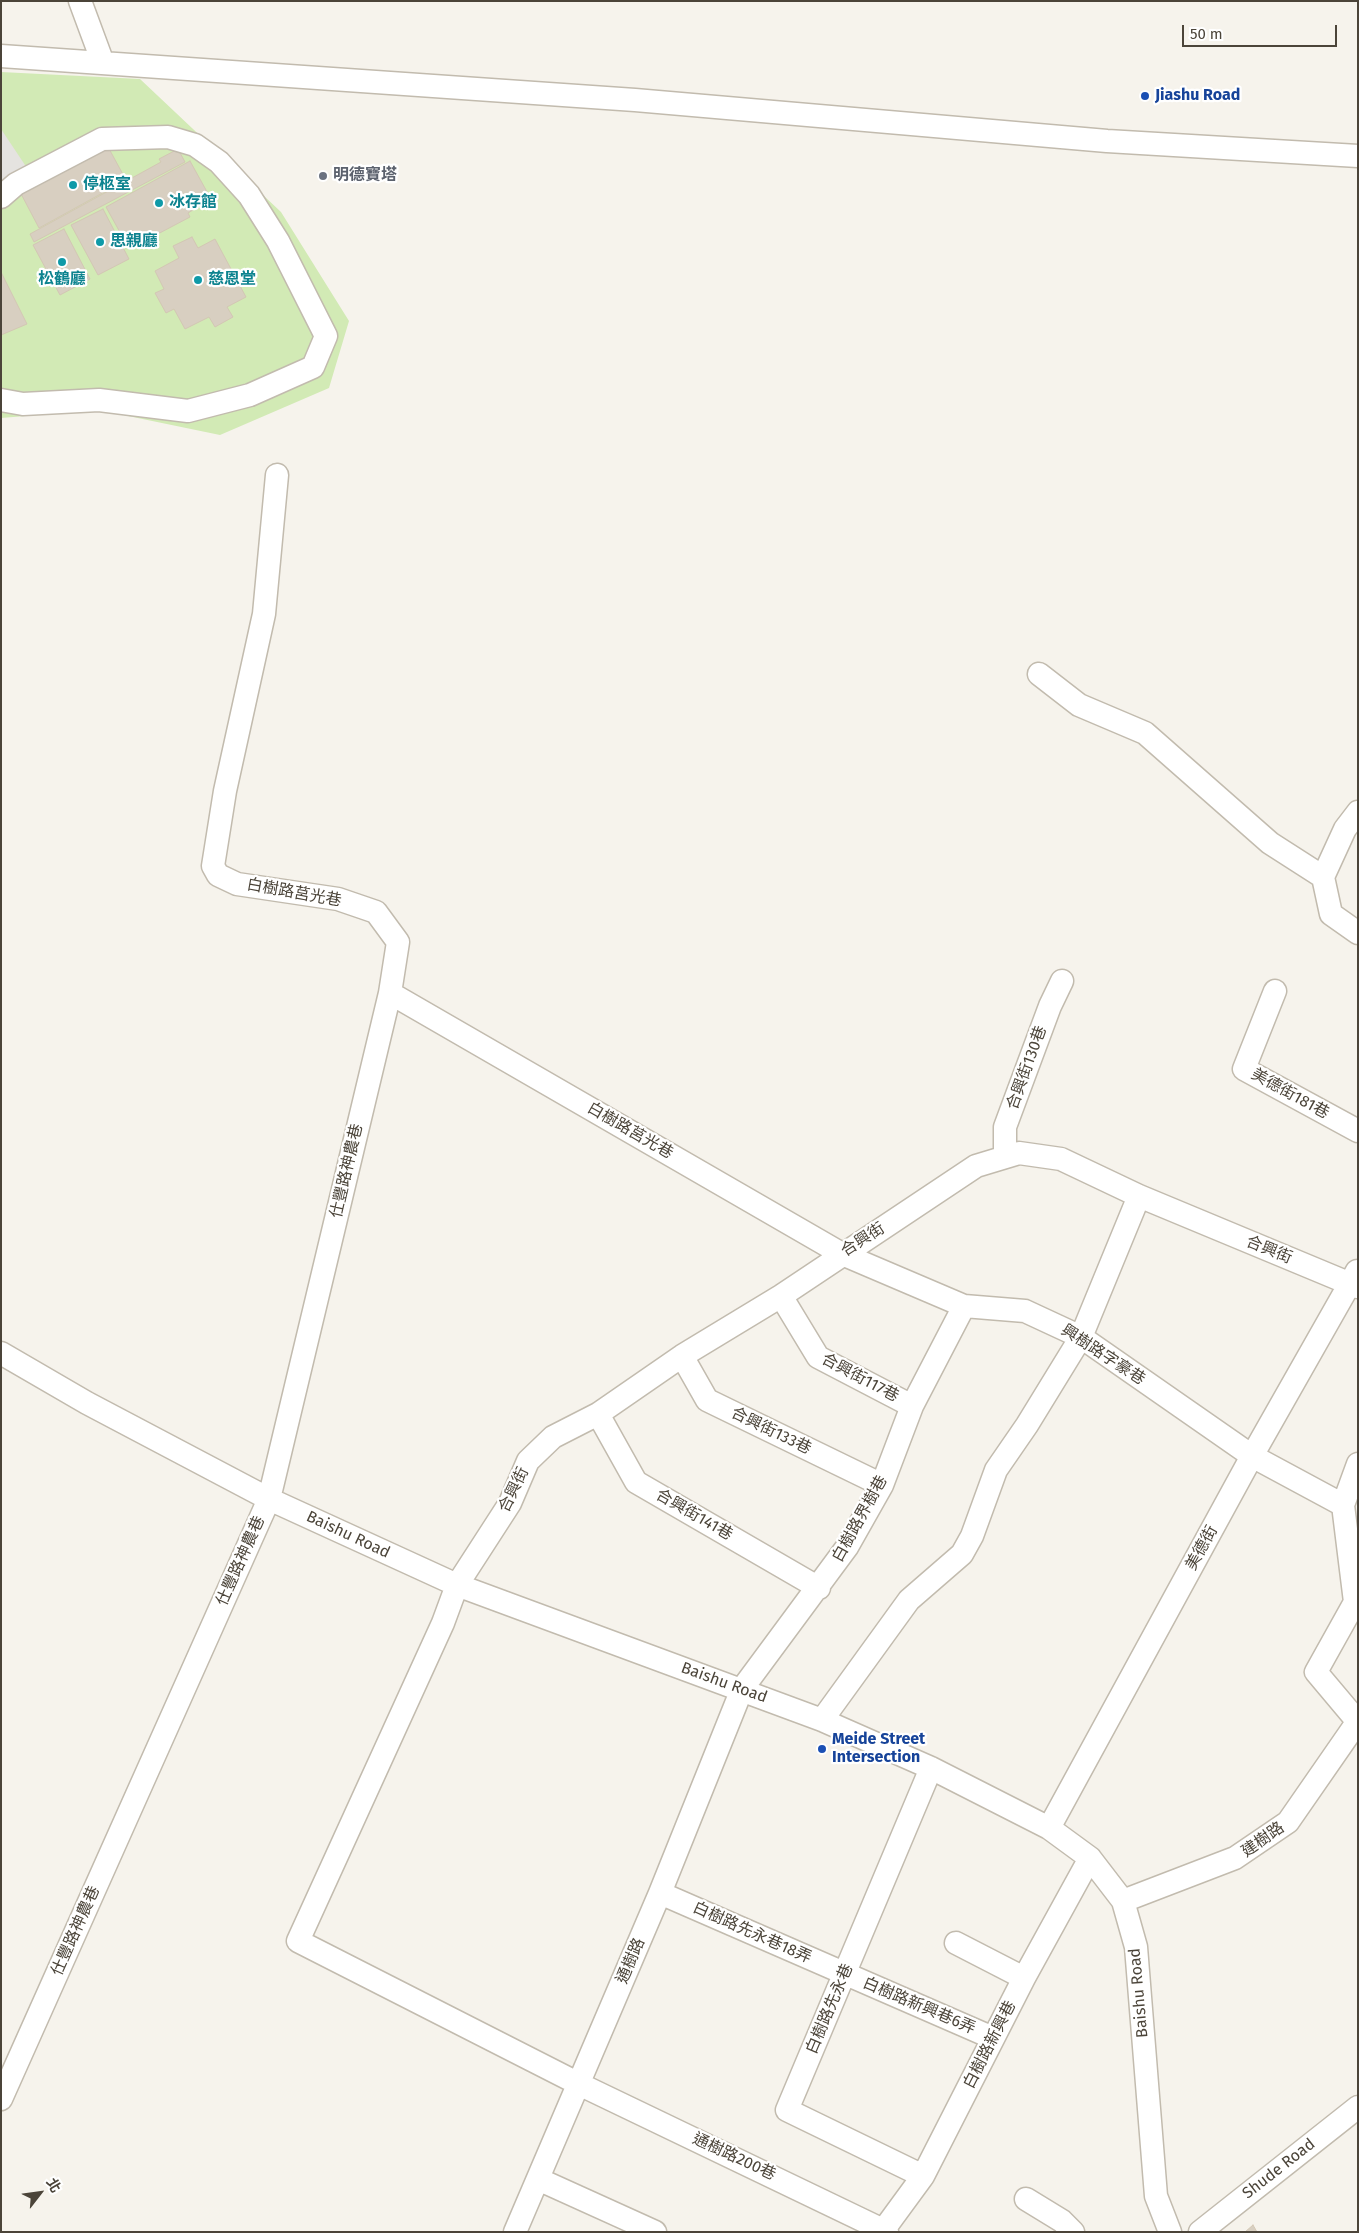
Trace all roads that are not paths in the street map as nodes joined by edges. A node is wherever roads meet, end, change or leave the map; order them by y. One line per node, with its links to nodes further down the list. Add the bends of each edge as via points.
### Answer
1 (80, 1): 3 (street)
2 (1, 56): 3 (street)
3 (103, 63): 4 (street, via 635,100 1107,141)
4 (1358, 156)
5 (1, 197): 6 (street, via 16,184 102,139 168,137 196,145 219,162 249,195 278,241 326,336 313,366 250,395 188,411 98,400 23,404)
6 (1, 400)
7 (277, 475): 14 (street, 白樹路莒光巷, via 264,614 225,791 213,866 218,875 237,884 338,899 376,912 398,942)
8 (1039, 674): 10 (street, via 1079,705 1145,734 1270,842)
9 (1358, 812): 10 (street, via 1345,829)
10 (1323, 876): 11 (street, via 1331,914)
11 (1358, 933)
12 (1062, 981): 16 (street, 合興街130巷, via 1006,1127)
13 (1275, 991): 15 (street, 美德街181巷, via 1244,1069)
14 (390, 992): 18 (street, 白樹路莒光巷); 30 (street, 仕豐路神農巷)
15 (1358, 1131)
16 (1006, 1157): 17 (street, 合興街, via 1019,1153 1061,1159); 18 (street, 合興街, via 976,1166)
17 (1138, 1196): 19 (street, 合興街); 22 (street)
18 (842, 1254): 20 (street, 合興街); 21 (street, 興樹路字豪巷)
19 (1355, 1280): 27 (street, 美德街)
20 (781, 1296): 24 (street, 合興街); 25 (street, 合興街117巷, via 818,1356)
21 (964, 1306): 22 (street, 興樹路字豪巷, via 1025,1310); 25 (street, 白樹路界樹巷)
22 (1081, 1337): 27 (street, 興樹路字豪巷); 35 (street, via 996,1470 972,1536 962,1554 909,1600)
23 (1, 1353): 30 (street, Baishu Road, via 87,1403)
24 (682, 1356): 26 (street, 合興街); 29 (street, 合興街133巷, via 707,1400)
25 (912, 1406): 29 (street, 白樹路界樹巷)
26 (598, 1414): 32 (street, 合興街, via 553,1437 528,1461 510,1503); 33 (street, 合興街141巷, via 636,1482)
27 (1252, 1456): 31 (street, 興樹路字豪巷); 38 (street, 美德街)
28 (1358, 1464): 31 (street)
29 (882, 1486): 33 (street, 白樹路界樹巷)
30 (269, 1499): 32 (street, Baishu Road); 47 (street, 仕豐路神農巷)
31 (1343, 1505): 36 (street, via 1355,1602 1316,1672)
32 (457, 1585): 34 (street, Baishu Road); 46 (street, 合興街, via 443,1623 298,1941)
33 (819, 1588): 34 (street, 白樹路界樹巷)
34 (742, 1689): 35 (street, Baishu Road); 40 (street, 通樹路)
35 (822, 1720): 37 (street, Baishu Road)
36 (1358, 1722): 41 (street, 建樹路, via 1288,1822 1235,1858)
37 (931, 1768): 38 (street, Baishu Road); 43 (street, 白樹路先永巷)
38 (1049, 1828): 39 (street, Baishu Road)
39 (1090, 1858): 41 (street, Baishu Road); 44 (street, 白樹路新興巷)
40 (660, 1893): 43 (street, 白樹路先永巷18弄); 46 (street, 通樹路)
41 (1123, 1901): 56 (street, Baishu Road, via 1136,1947 1156,2196)
42 (956, 1943): 44 (street)
43 (845, 1974): 45 (street, 白樹路新興巷6弄); 49 (street, 白樹路先永巷, via 786,2110)
44 (1024, 1978): 45 (street, 白樹路新興巷)
45 (993, 2038): 49 (street, 白樹路新興巷)
46 (579, 2084): 50 (street, 通樹路); 52 (street, 通樹路200巷)
47 (1, 2099)
48 (1358, 2107): 57 (street, Shude Road)
49 (923, 2176): 52 (street, 白樹路新興巷)
50 (538, 2179): 53 (street, 通樹路); 54 (street)
51 (1026, 2199): 55 (street, via 1062,2221)
52 (885, 2231)
53 (516, 2232)
54 (655, 2232)
55 (1073, 2232)
56 (1170, 2232)
57 (1200, 2232)

